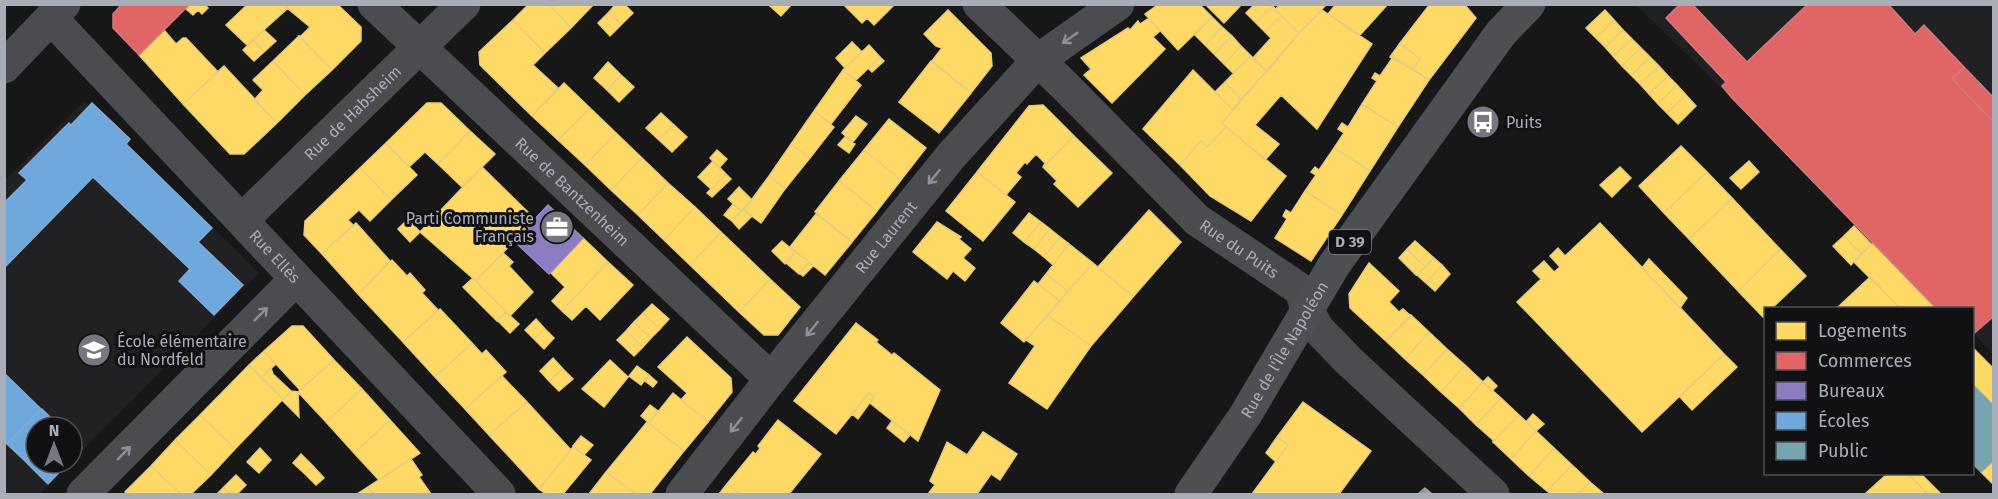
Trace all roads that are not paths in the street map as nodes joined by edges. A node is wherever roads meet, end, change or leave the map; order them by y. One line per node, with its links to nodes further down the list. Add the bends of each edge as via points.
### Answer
1 (374, 4): 7 (street, Rue de Bantzenheim)
2 (464, 4): 7 (street, Rue de Habsheim)
3 (980, 4): 8 (street, Rue du Puits)
4 (1118, 4): 8 (street, Rue Laurent, one-way to 8)
5 (1524, 6): 12 (main road, Rue de l'Île Napoléon / D 39, via 1500,33 1334,265)
6 (57, 11): 9 (street); 10 (street, Rue Ellès)
7 (418, 48): 10 (street, Rue de Habsheim); 13 (street, Rue de Bantzenheim)
8 (1037, 61): 12 (street, Rue du Puits, via 1197,220 1301,290); 13 (street, Rue Laurent, one-way to 13, via 951,156)
9 (4, 67)
10 (242, 220): 11 (street, Rue Ellès)
11 (296, 279): 14 (street, one-way to 11); 15 (street, Rue Ellès)
12 (1307, 310): 17 (main road, Rue de l'Île Napoléon / D 39, via 1246,414); 18 (street, Rue du Puits, via 1318,329 1349,361)
13 (771, 379): 16 (street, Rue Laurent, one-way to 16)
14 (83, 495)
15 (499, 495)
16 (682, 495)
17 (1191, 495)
18 (1493, 495)

